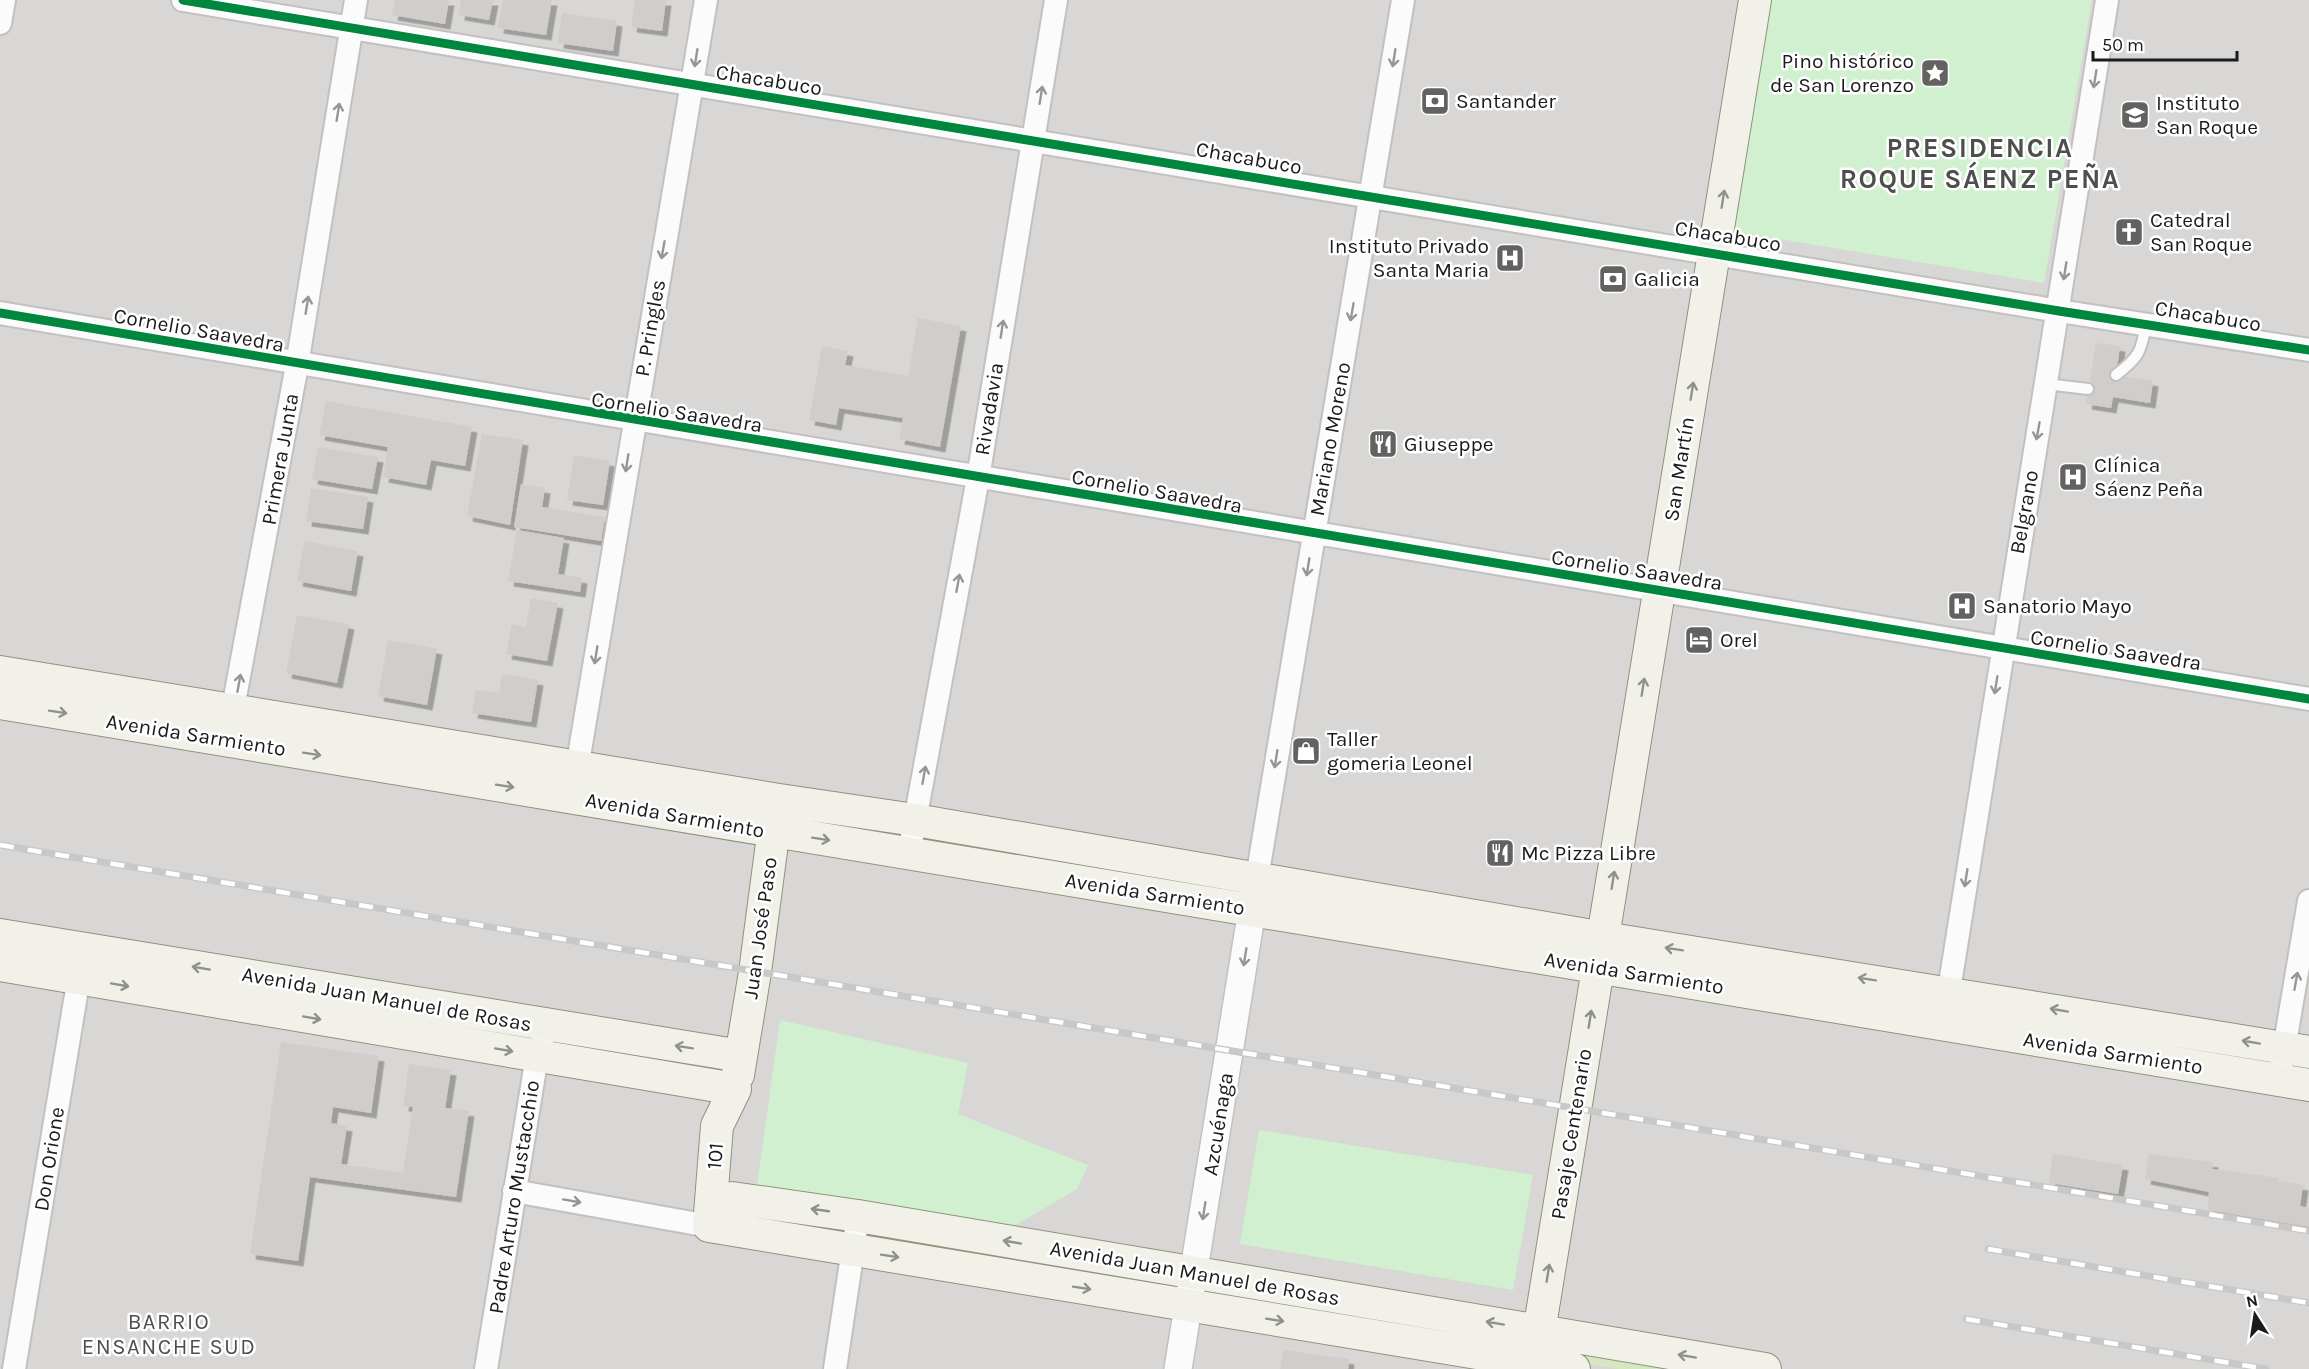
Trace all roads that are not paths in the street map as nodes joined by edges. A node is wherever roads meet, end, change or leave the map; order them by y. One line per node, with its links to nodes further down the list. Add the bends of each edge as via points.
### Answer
1 (4, 0): 9 (street)
2 (183, 0): 10 (street, Chacabuco)
3 (356, 0): 10 (street, Primera Junta)
4 (706, 0): 11 (street, P. Pringles, one-way to 11)
5 (1056, 0): 12 (street, Rivadavia, one-way to 5)
6 (1403, 0): 13 (street, Mariano Moreno, one-way to 13)
7 (1755, 0): 14 (main road, San Martín, one-way to 7)
8 (2107, 0): 15 (street, Belgrano, one-way to 15)
9 (0, 23)
10 (351, 28): 11 (street, Chacabuco); 19 (street, Primera Junta, one-way to 10)
11 (692, 86): 12 (street, Chacabuco); 23 (street, P. Pringles, one-way to 23)
12 (1034, 140): 13 (street, Chacabuco); 24 (street, Rivadavia, one-way to 12)
13 (1371, 198): 14 (street, Chacabuco); 25 (street, Mariano Moreno, one-way to 25)
14 (1714, 252): 15 (street, Chacabuco); 26 (main road, San Martín, one-way to 14)
15 (2059, 311): 17 (street, Chacabuco); 21 (street, Belgrano)
16 (0, 314): 19 (street, Cornelio Saavedra)
17 (2146, 324): 18 (street, Chacabuco); 20 (lane, via 2141,351)
18 (2309, 350)
19 (297, 365): 23 (street, Cornelio Saavedra); 31 (street, Primera Junta, one-way to 19)
20 (2116, 375)
21 (2046, 384): 22 (lane); 27 (street, Belgrano, one-way to 27)
22 (2088, 389)
23 (633, 424): 24 (street, Cornelio Saavedra); 32 (street, P. Pringles, one-way to 32)
24 (978, 478): 25 (street, Cornelio Saavedra); 35 (street, Rivadavia, one-way to 24)
25 (1314, 536): 26 (street, Cornelio Saavedra); 38 (street, Mariano Moreno, one-way to 38)
26 (1659, 591): 27 (street, Cornelio Saavedra); 42 (main road, San Martín, one-way to 26)
27 (2001, 649): 29 (street, Cornelio Saavedra); 45 (street, Belgrano, one-way to 45)
28 (0, 672): 31 (main road, Avenida Sarmiento)
29 (2309, 699)
30 (0, 703): 31 (main road, Avenida Sarmiento, one-way to 31)
31 (230, 725): 32 (main road, Avenida Sarmiento); 33 (main road, Avenida Sarmiento, one-way to 33)
32 (578, 766): 33 (street, P. Pringles); 34 (main road, Avenida Sarmiento)
33 (571, 797): 36 (main road, Avenida Sarmiento)
34 (779, 800): 35 (main road, Avenida Sarmiento); 36 (main road, Juan José Paso)
35 (915, 820): 37 (street, Rivadavia); 38 (main road, Avenida Sarmiento)
36 (772, 832): 37 (main road, Avenida Sarmiento, one-way to 37); 50 (main road, Juan José Paso)
37 (909, 853): 40 (main road, Avenida Sarmiento)
38 (1257, 878): 40 (street, Azcuénaga); 42 (main road, Avenida Sarmiento)
39 (2309, 902): 48 (street, one-way to 39)
40 (1253, 910): 42 (main road, Avenida Sarmiento); 58 (street, Azcuénaga, one-way to 58)
41 (0, 934): 43 (main road, Avenida Juan Manuel de Rosas)
42 (1601, 952): 45 (main road, Avenida Sarmiento, one-way to 42); 46 (main road, Avenida Sarmiento); 60 (main road, Pasaje Centenario, one-way to 42)
43 (81, 963): 44 (main road, Avenida Juan Manuel de Rosas); 47 (main road, Avenida Juan Manuel de Rosas, one-way to 43); 49 (main road, Avenida Juan Manuel de Rosas, one-way to 49); 62 (street, Don Orione)
44 (0, 965)
45 (1949, 992): 46 (street, Belgrano); 48 (main road, Avenida Sarmiento, one-way to 45)
46 (1943, 1024): 51 (main road, Avenida Sarmiento)
47 (548, 1026): 49 (street, Padre Arturo Mustacchio); 50 (main road, Avenida Juan Manuel de Rosas, one-way to 47)
48 (2297, 1050): 51 (street)
49 (537, 1056): 52 (main road, Avenida Juan Manuel de Rosas); 53 (street, Padre Arturo Mustacchio)
50 (741, 1056): 52 (main road)
51 (2294, 1083)
52 (735, 1089): 54 (main road); 56 (main road, 101, via 717,1126)
53 (514, 1191): 56 (street, one-way to 56); 63 (street, Padre Arturo Mustacchio)
54 (732, 1198): 55 (main road, Avenida Juan Manuel de Rosas, one-way to 54); 56 (main road)
55 (858, 1216): 57 (street); 58 (main road, Avenida Juan Manuel de Rosas, one-way to 55)
56 (718, 1228): 57 (main road, Avenida Juan Manuel de Rosas)
57 (854, 1250): 59 (main road, Avenida Juan Manuel de Rosas, one-way to 59); 64 (street)
58 (1194, 1272): 59 (street, Azcuénaga); 60 (main road, Avenida Juan Manuel de Rosas, one-way to 58)
59 (1188, 1305): 61 (main road, Avenida Juan Manuel de Rosas, one-way to 61); 65 (street, Azcuénaga)
60 (1539, 1331): 61 (main road, Pasaje Centenario); 67 (main road, Avenida Juan Manuel de Rosas, one-way to 60)
61 (1533, 1366): 66 (main road, Avenida Juan Manuel de Rosas)
62 (14, 1369)
63 (486, 1369)
64 (835, 1369)
65 (1178, 1369)
66 (1574, 1369)
67 (1765, 1369)

